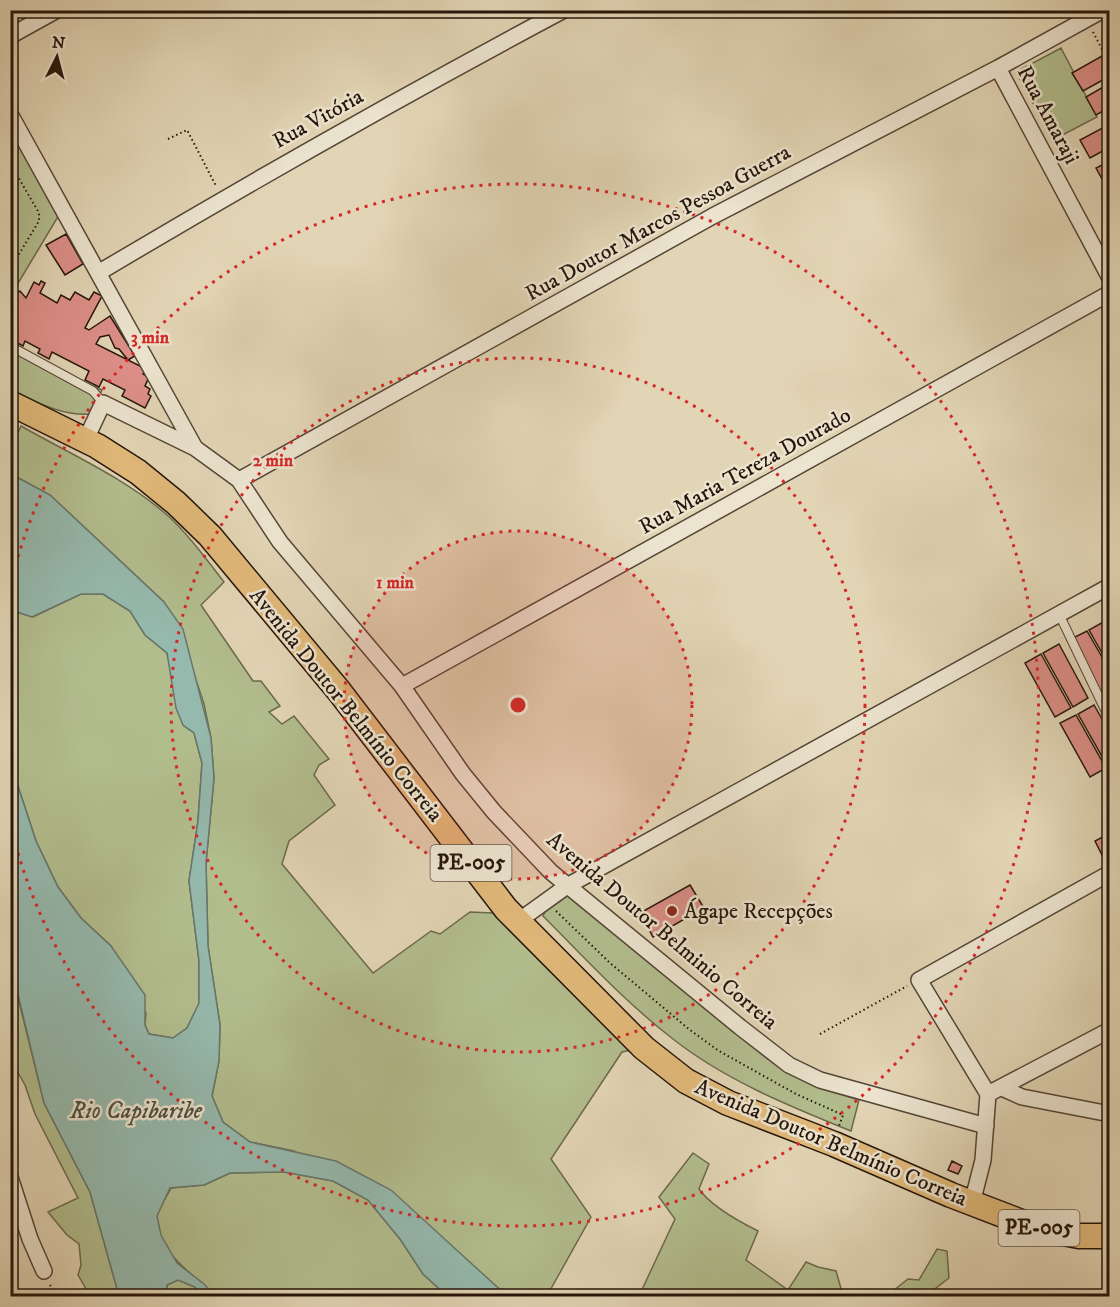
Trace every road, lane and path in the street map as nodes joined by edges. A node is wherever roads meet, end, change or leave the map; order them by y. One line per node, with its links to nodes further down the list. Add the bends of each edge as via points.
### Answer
1 (57, 10): 5 (street)
2 (564, 10): 12 (street, Rua Vitória)
3 (1103, 10): 4 (street, Rua Doutor Marcos Pessoa Guerra)
4 (1087, 19): 6 (path); 7 (street, Rua Doutor Marcos Pessoa Guerra)
5 (10, 36)
6 (1105, 55)
7 (998, 68): 15 (street, Rua Amaraji); 22 (street, Rua Doutor Marcos Pessoa Guerra, via 713,216)
8 (10, 114): 9 (street)
9 (15, 134): 14 (street)
10 (168, 139): 12 (path, via 187,130)
11 (11, 163): 13 (path, via 39,213 39,221)
12 (222, 199): 14 (street, Rua Vitória)
13 (10, 269)
14 (98, 273): 21 (street)
15 (1110, 278)
16 (1110, 293): 25 (street, Rua Maria Tereza Dourado)
17 (10, 346): 19 (lane, via 93,391)
18 (10, 403): 20 (main road, Avenida Doutor Belmínio Correia / PE-005)
19 (103, 403): 20 (street); 21 (street, Avenida Doutor Belminio Correia)
20 (86, 439): 30 (main road, Avenida Doutor Belmínio Correia / PE-005, via 138,472 210,536 339,691)
21 (195, 448): 22 (street, Avenida Doutor Belminio Correia)
22 (238, 480): 25 (street, Avenida Doutor Belminio Correia, via 280,542)
23 (1110, 586): 24 (street)
24 (1059, 614): 26 (lane); 28 (street)
25 (402, 686): 28 (street, Avenida Doutor Belminio Correia, via 494,812)
26 (1110, 720)
27 (1110, 873): 31 (street)
28 (567, 886): 29 (street); 36 (street, Avenida Doutor Belminio Correia, via 789,1065 820,1080)
29 (545, 900): 30 (street); 37 (path, via 610,963 719,1051 843,1115)
30 (517, 922): 37 (main road, Avenida Doutor Belmínio Correia / PE-005, via 644,1048 686,1081 728,1103)
31 (919, 980): 33 (path); 34 (street)
32 (1110, 1030): 34 (street)
33 (820, 1034)
34 (995, 1091): 35 (street); 36 (street)
35 (1110, 1114)
36 (986, 1126): 39 (street, via 982,1166)
37 (834, 1144): 39 (main road, Avenida Doutor Belmínio Correia / PE-005)
38 (10, 1177): 40 (street)
39 (972, 1203): 41 (main road, Avenida Doutor Belmínio Correia / PE-005, via 1042,1229 1079,1236)
40 (15, 1208): 42 (street)
41 (1110, 1236)
42 (44, 1271)

